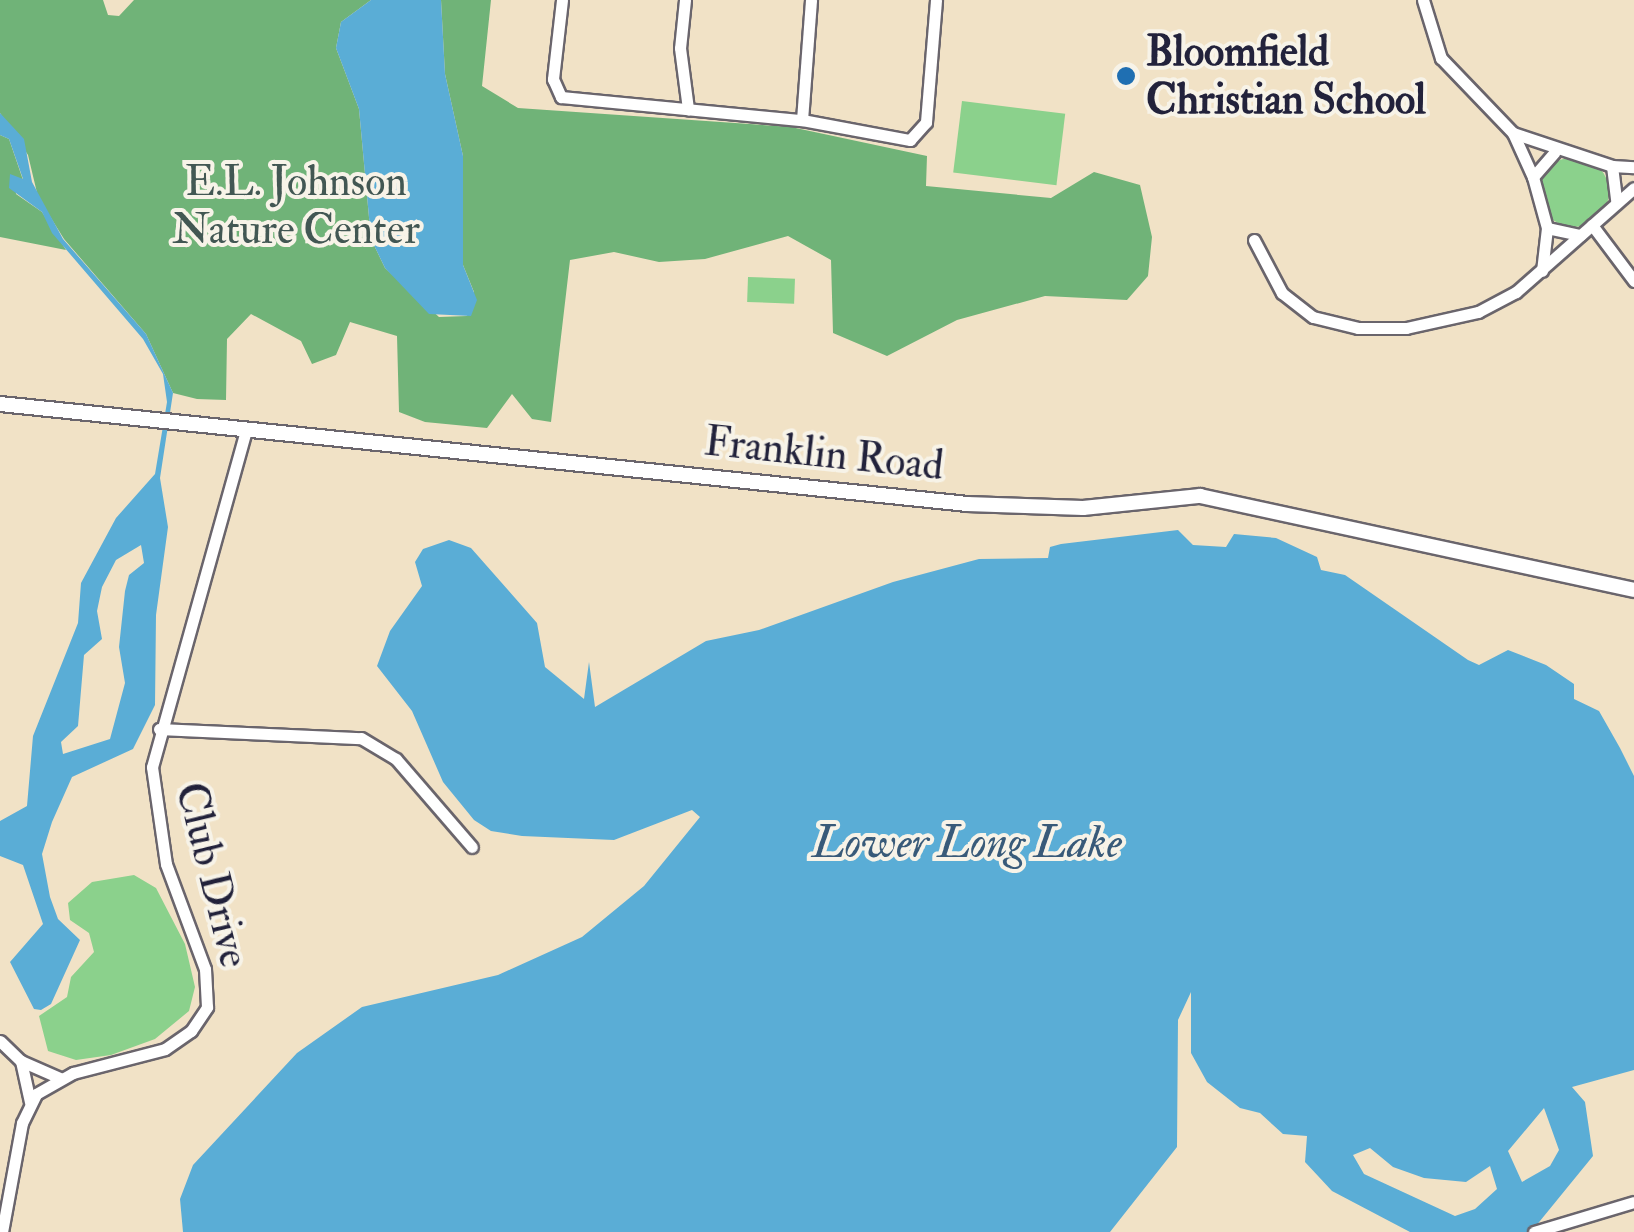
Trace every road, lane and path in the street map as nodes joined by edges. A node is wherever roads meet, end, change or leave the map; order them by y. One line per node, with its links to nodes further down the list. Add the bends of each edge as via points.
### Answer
1 (562, 0): 6 (street, via 553,79 561,97)
2 (685, 0): 6 (street, via 680,58)
3 (812, 0): 7 (street)
4 (936, 0): 7 (street, via 922,133 910,140 852,134)
5 (1423, 0): 8 (street, via 1448,68)
6 (688, 108): 7 (street)
7 (802, 120)
8 (1512, 132): 9 (street); 12 (street)
9 (1556, 152): 10 (street); 12 (street)
10 (1612, 166): 11 (street); 14 (street)
11 (1634, 167)
12 (1533, 177): 16 (street)
13 (1634, 188): 14 (street)
14 (1616, 201): 15 (street)
15 (1592, 225): 17 (street); 20 (street)
16 (1547, 228): 17 (street); 19 (street)
17 (1580, 235): 19 (street)
18 (1254, 240): 19 (street, via 1270,278 1294,305 1323,322 1358,328 1406,328 1466,316 1504,300)
19 (1542, 272)
20 (1634, 281)
21 (0, 404): 22 (street, Franklin Road)
22 (246, 430): 23 (street, Franklin Road, via 994,506 1083,508 1200,496); 24 (street, Club Drive)
23 (1634, 590)
24 (160, 730): 25 (street, via 362,738 396,759); 28 (street, Club Drive, via 152,767 158,823 170,878 206,968 206,1006 191,1032 165,1049)
25 (472, 847)
26 (0, 1041): 27 (street)
27 (21, 1060): 28 (street); 29 (street)
28 (60, 1078): 29 (street, Club Drive)
29 (30, 1102): 31 (street)
30 (1634, 1202): 32 (street)
31 (2, 1232)
32 (1534, 1232)

